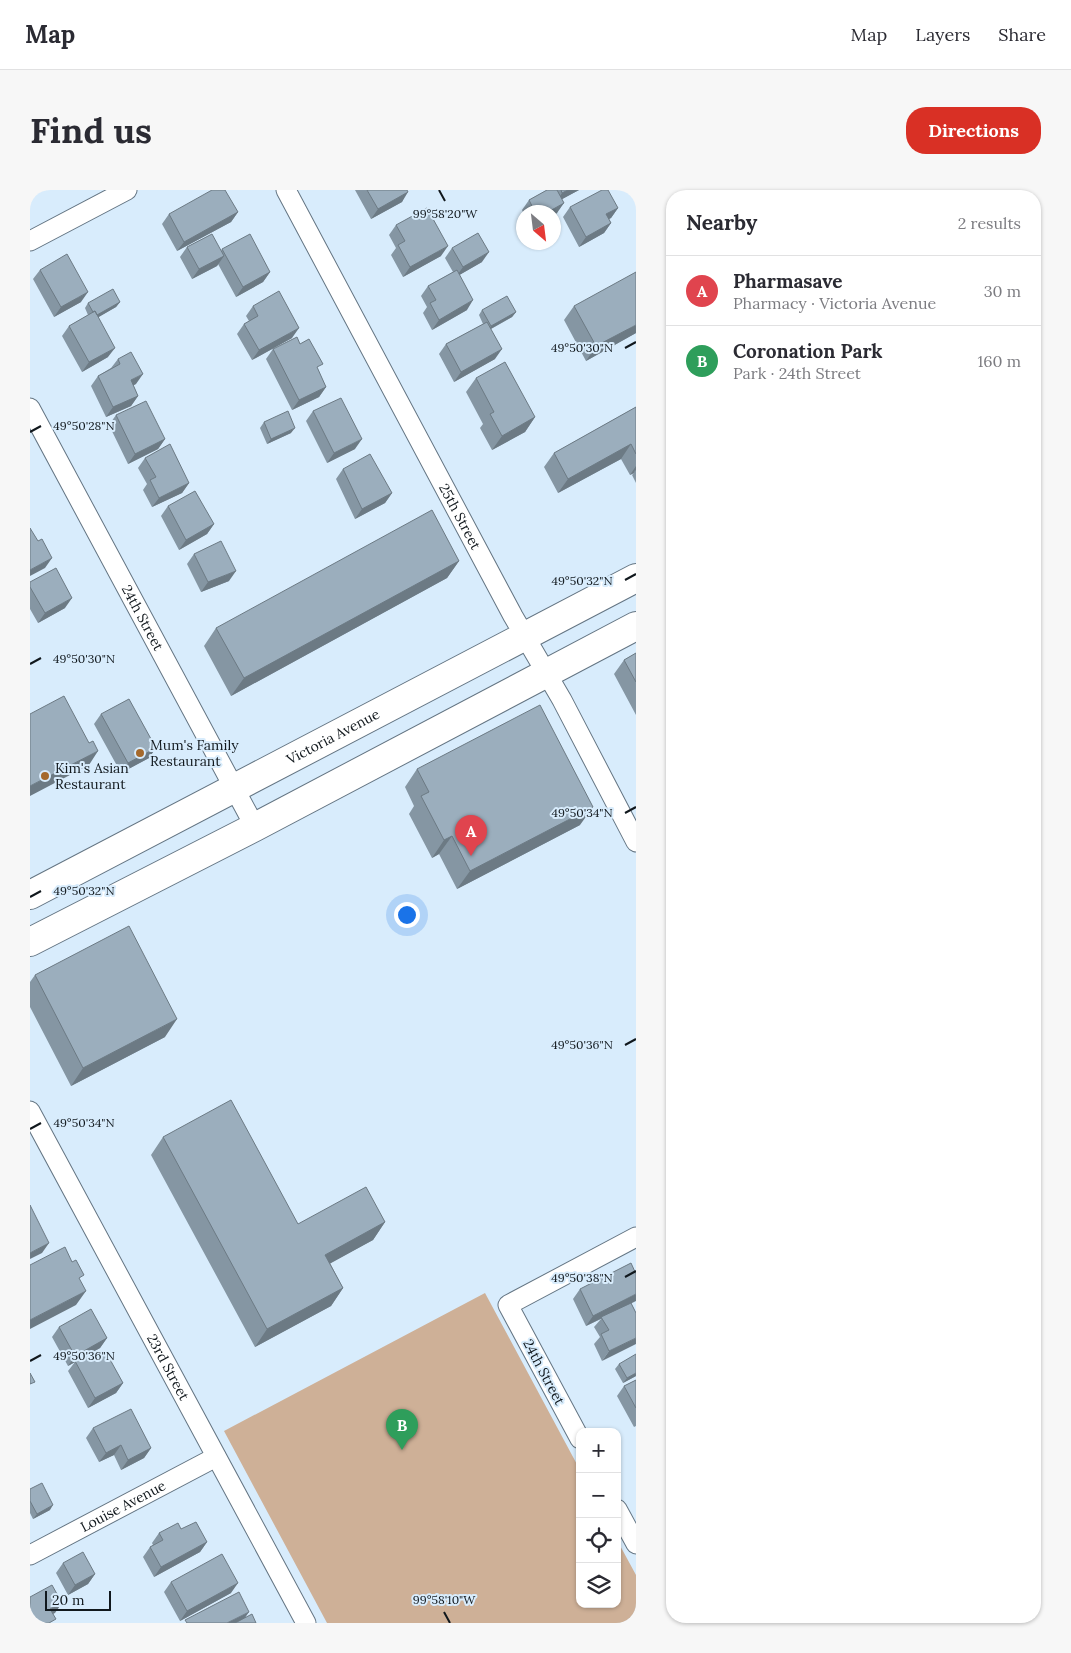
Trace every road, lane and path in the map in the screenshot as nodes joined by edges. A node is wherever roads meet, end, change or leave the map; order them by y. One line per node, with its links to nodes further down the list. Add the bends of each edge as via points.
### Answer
1 (127, 190): 3 (street)
2 (286, 190): 7 (street, 25th Street)
3 (30, 241)
4 (30, 408): 9 (street, 24th Street)
5 (636, 578): 7 (main road, Victoria Avenue)
6 (636, 626): 8 (main road)
7 (525, 635): 8 (street, 25th Street); 9 (main road, Victoria Avenue)
8 (546, 673): 10 (main road); 11 (street, 25th Street)
9 (234, 789): 10 (street, 24th Street); 12 (main road, Victoria Avenue)
10 (255, 827): 13 (main road)
11 (636, 842)
12 (30, 895)
13 (30, 942)
14 (30, 1111): 17 (street, 23rd Street)
15 (636, 1237): 16 (street, 24th Street, via 508,1305)
16 (576, 1432)
17 (216, 1457): 20 (street, Louise Avenue); 21 (street, 23rd Street)
18 (621, 1516): 19 (street)
19 (636, 1544)
20 (30, 1555)
21 (306, 1623)

